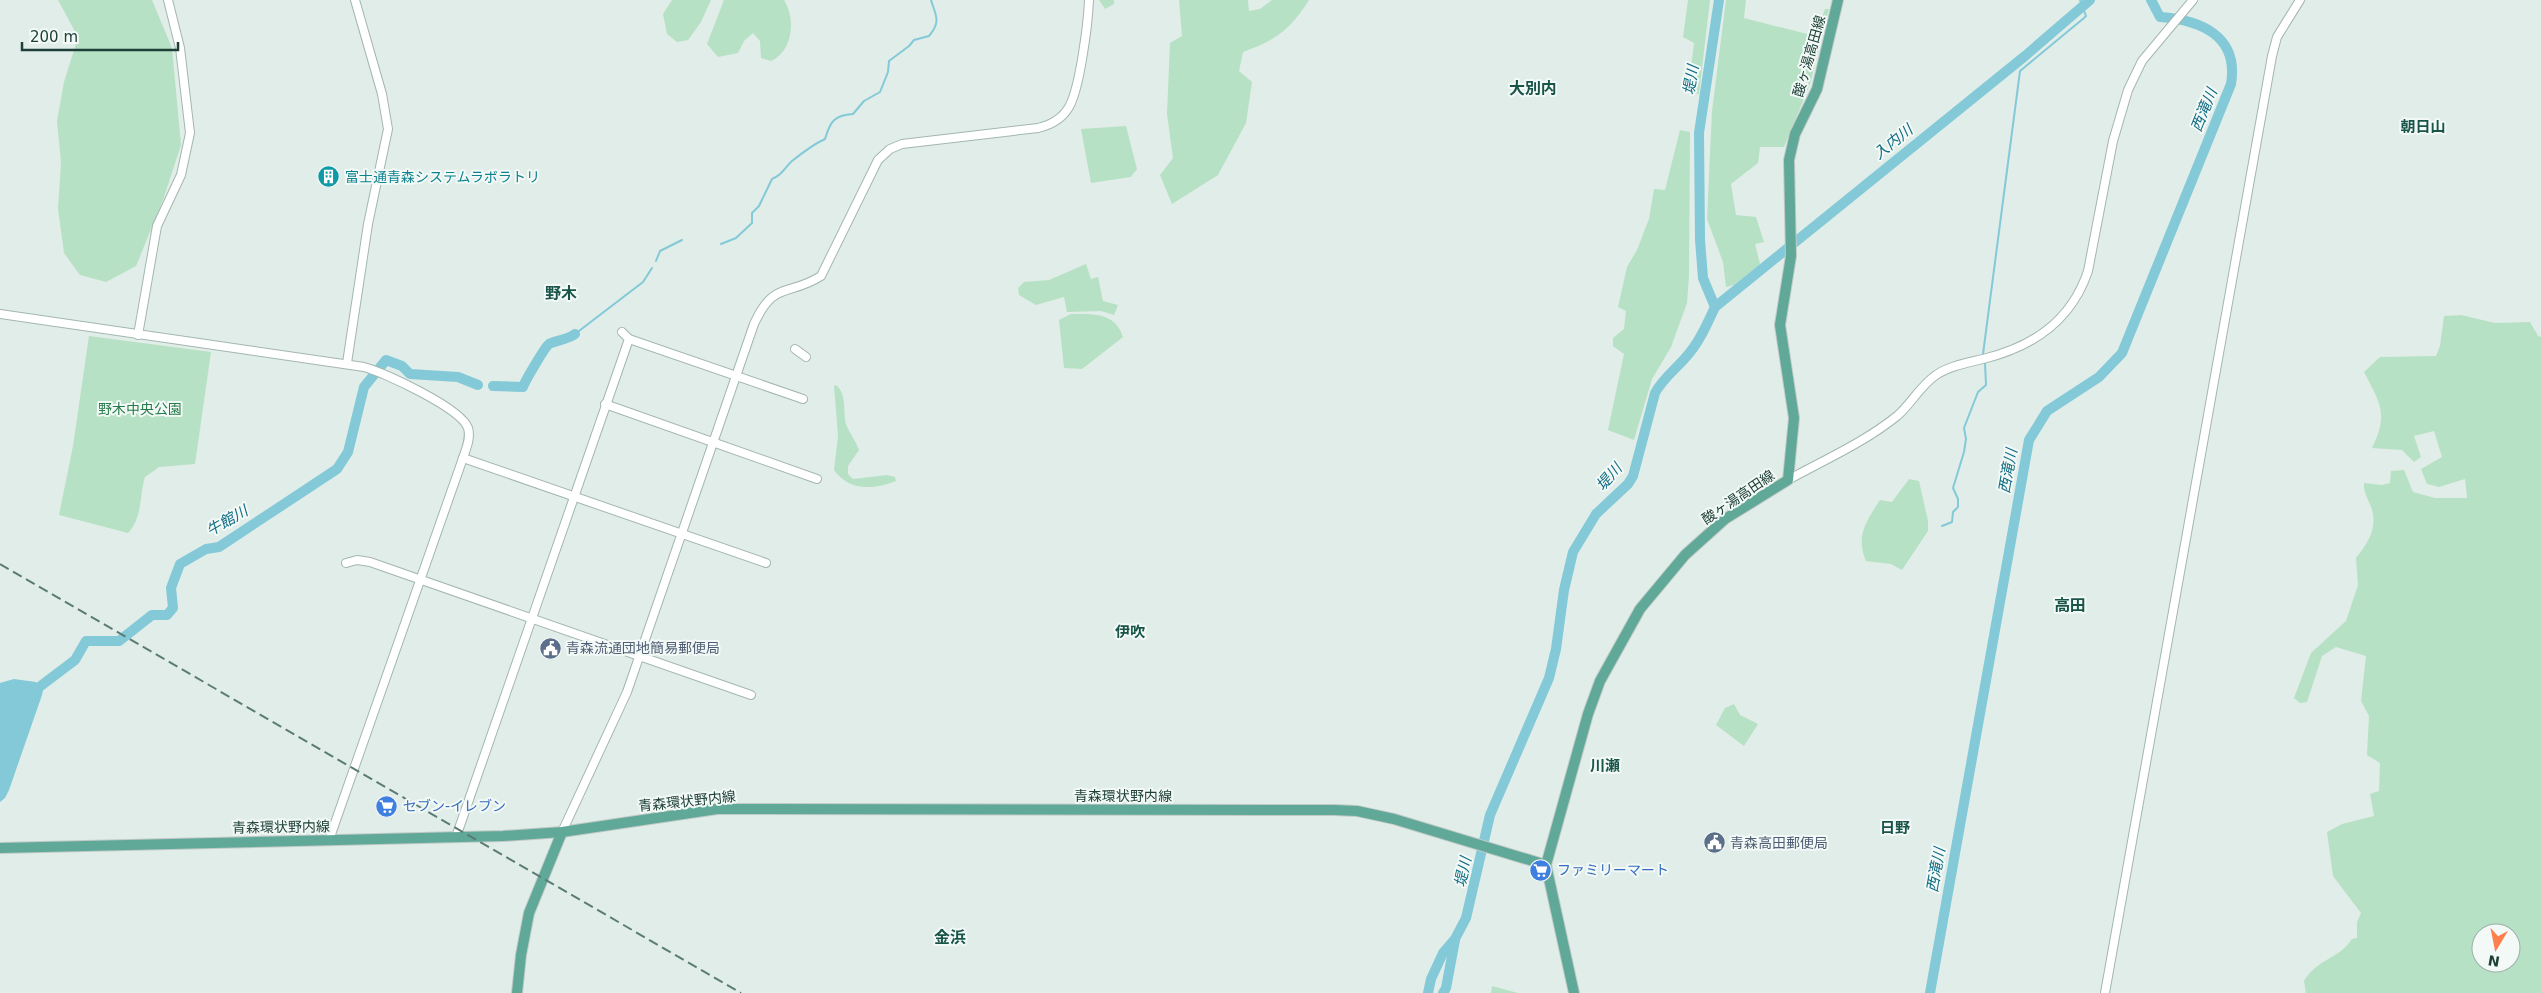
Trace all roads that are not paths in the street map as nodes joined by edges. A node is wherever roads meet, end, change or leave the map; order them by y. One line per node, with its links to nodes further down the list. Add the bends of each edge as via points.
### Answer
1 (168, 0): 9 (street, via 180,48 190,133 181,175 157,226)
2 (355, 0): 13 (street, via 382,94 388,129 368,224)
3 (1089, 0): 14 (street, via 1075,94 1064,115 1052,124 1038,128 913,142 884,154 878,160 826,270 816,279 777,293 766,302 754,324)
4 (1838, 0): 20 (main road, 酸ヶ湯高田線, via 1817,89 1790,155 1790,256 1780,325 1794,418)
5 (2193, 0): 20 (street, via 2142,61 2128,90 2112,141 2088,271 2067,312 2052,327 2021,347 1936,375 1896,417)
6 (2300, 0): 36 (street, via 2277,37 2272,56)
7 (0, 314): 9 (street)
8 (622, 332): 10 (street)
9 (138, 335): 13 (street)
10 (628, 339): 14 (street); 16 (street)
11 (795, 349): 12 (street)
12 (806, 356)
13 (347, 363): 18 (street, via 385,374 417,390 466,425 469,438)
14 (737, 376): 15 (street); 17 (street)
15 (803, 399)
16 (605, 404): 17 (street); 21 (street)
17 (714, 442): 19 (street); 22 (street)
18 (463, 458): 21 (street); 25 (street)
19 (817, 479)
20 (1788, 480): 33 (main road, 酸ヶ湯高田線, via 1725,519 1695,545 1670,570 1631,623 1608,664 1588,714)
21 (574, 498): 22 (street); 26 (street)
22 (682, 535): 24 (street); 27 (street)
23 (346, 563): 25 (street, via 367,561)
24 (766, 564)
25 (420, 580): 26 (street); 31 (street)
26 (532, 619): 27 (street); 30 (street)
27 (639, 656): 28 (street); 29 (street, via 617,717)
28 (751, 695)
29 (562, 832): 30 (main road, 青森環状野内線); 33 (main road, 青森環状野内線, via 717,809 1334,810 1394,819); 34 (main road, via 529,913)
30 (456, 837): 31 (main road, 青森環状野内線)
31 (330, 840): 32 (main road, 青森環状野内線)
32 (0, 848)
33 (1546, 864): 35 (main road)
34 (517, 993)
35 (1574, 993)
36 (2104, 993)

